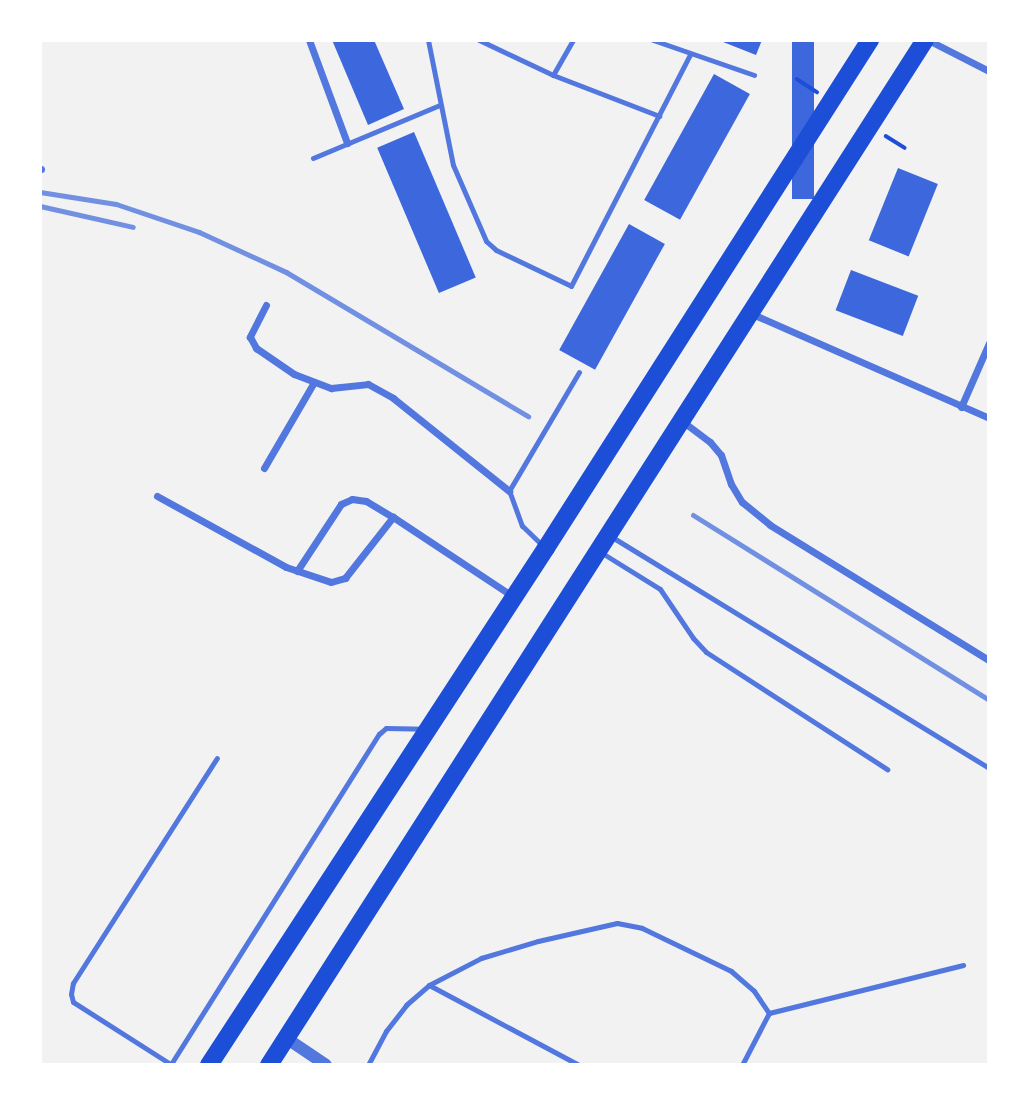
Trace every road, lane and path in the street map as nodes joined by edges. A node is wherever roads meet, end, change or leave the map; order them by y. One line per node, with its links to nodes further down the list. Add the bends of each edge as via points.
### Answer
1 (309, 40): 17 (street)
2 (428, 40): 14 (lane)
3 (479, 40): 10 (lane)
4 (573, 40): 10 (lane)
5 (653, 40): 8 (lane)
6 (870, 40): 13 (main road)
7 (927, 40): 9 (street); 16 (main road)
8 (690, 54): 11 (lane); 15 (lane)
9 (989, 71)
10 (553, 75): 15 (lane)
11 (754, 75)
12 (797, 79): 13 (path)
13 (831, 101): 33 (main road)
14 (440, 105): 15 (lane, via 453,165 486,241 571,286); 17 (lane)
15 (659, 116)
16 (870, 126): 18 (path); 21 (main road)
17 (347, 143): 19 (lane)
18 (905, 148)
19 (313, 158)
20 (266, 305): 24 (street, via 250,337 256,348)
21 (750, 313): 25 (street); 27 (main road)
22 (989, 343): 25 (street)
23 (579, 372): 29 (lane)
24 (314, 382): 28 (street); 29 (street, via 331,388 368,384 393,398)
25 (961, 407): 26 (street)
26 (989, 418)
27 (681, 420): 32 (main road); 37 (street, via 710,442 721,455 742,502 770,525)
28 (264, 468)
29 (509, 491): 33 (lane, via 522,526)
30 (157, 496): 35 (street)
31 (393, 517): 35 (street, via 345,578 331,582); 35 (street, via 366,501 352,499 341,504); 36 (street)
32 (610, 535): 34 (main road); 40 (lane)
33 (546, 548): 36 (main road)
34 (600, 551): 41 (lane, via 660,589 706,652); 45 (main road)
35 (297, 571)
36 (514, 597): 38 (main road)
37 (989, 660)
38 (428, 729): 46 (lane, via 386,727 379,734); 47 (main road)
39 (217, 758): 46 (lane, via 71,994 74,1002)
40 (989, 768)
41 (887, 769)
42 (963, 965): 44 (lane)
43 (429, 985): 44 (lane, via 481,958 617,923 642,928 731,971 754,990); 50 (lane, via 405,1005); 51 (lane)
44 (769, 1013): 52 (lane)
45 (286, 1038): 48 (main road); 49 (street)
46 (171, 1065)
47 (209, 1065)
48 (269, 1065)
49 (326, 1065)
50 (368, 1065)
51 (579, 1065)
52 (742, 1065)

